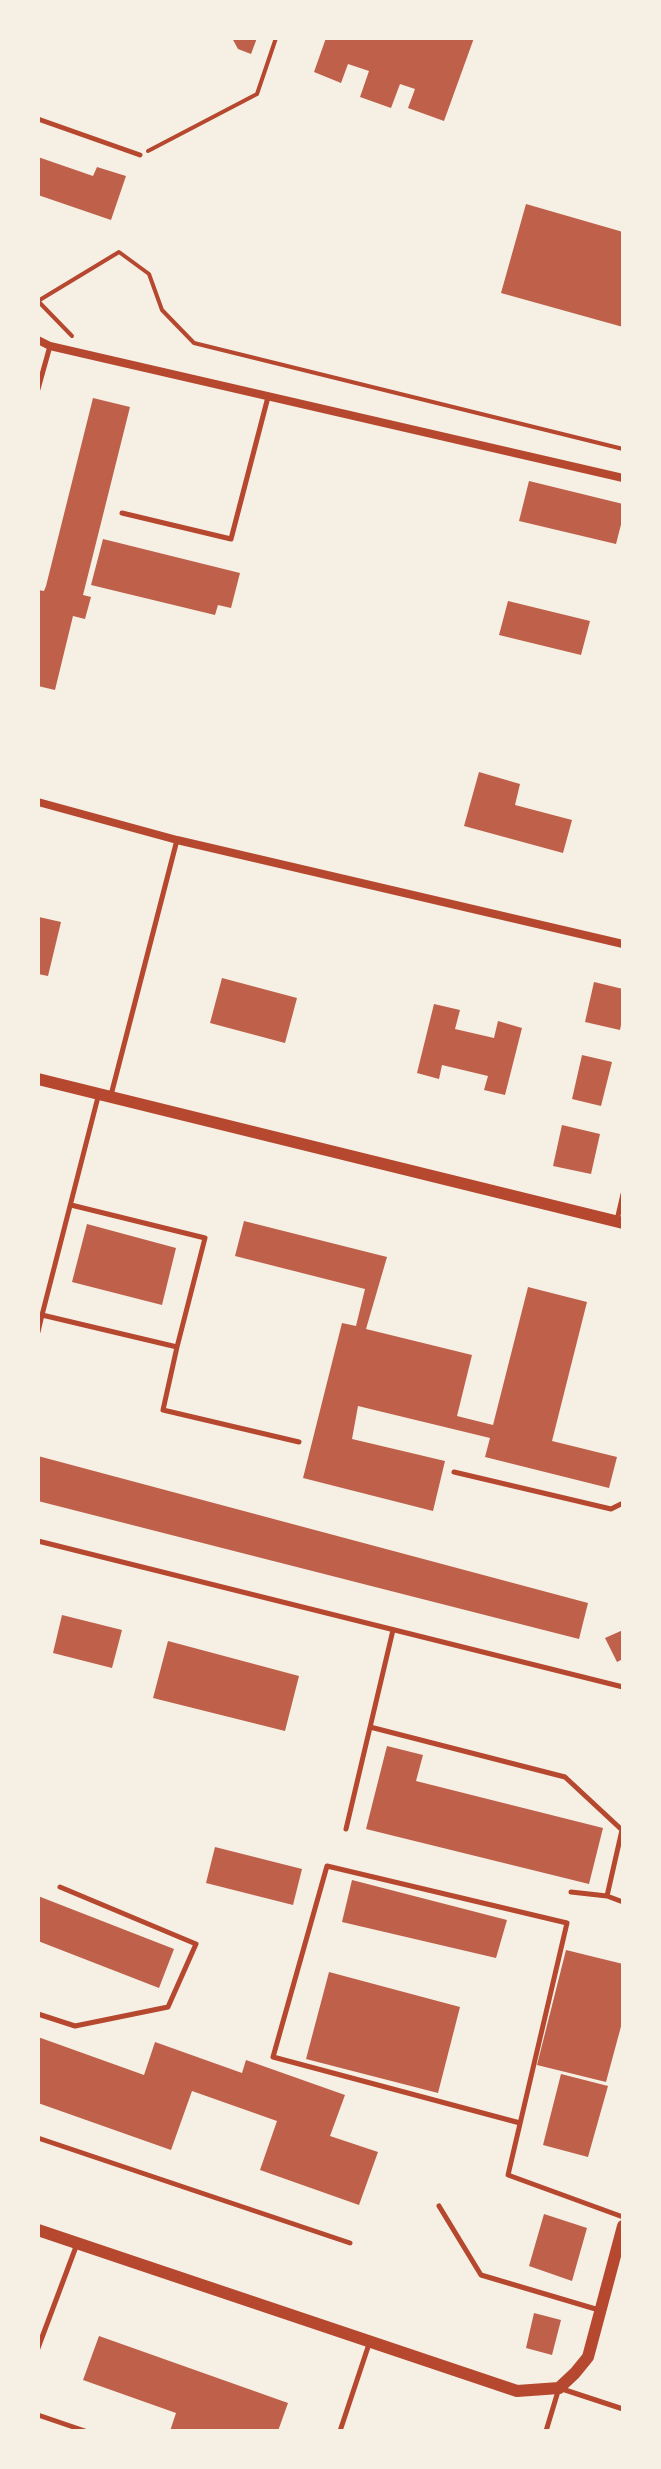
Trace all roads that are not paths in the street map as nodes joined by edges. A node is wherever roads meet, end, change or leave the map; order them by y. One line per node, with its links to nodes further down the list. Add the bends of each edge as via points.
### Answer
1 (38, 119): 2 (lane)
2 (140, 155)
3 (38, 340): 4 (street)
4 (50, 346): 5 (lane); 6 (street)
5 (38, 389)
6 (269, 396): 7 (street); 8 (lane, via 231,539)
7 (623, 478)
8 (122, 513)
9 (38, 802): 10 (street)
10 (177, 840): 11 (street); 13 (lane)
11 (623, 944)
12 (38, 1079): 13 (street)
13 (105, 1095): 15 (lane); 16 (street)
14 (623, 1194): 16 (lane)
15 (71, 1205): 17 (lane); 19 (lane, via 205,1238)
16 (620, 1222)
17 (42, 1315): 18 (lane); 19 (lane)
18 (38, 1332)
19 (177, 1347): 20 (lane, via 163,1410)
20 (299, 1442)
21 (454, 1472): 22 (lane, via 611,1509)
22 (623, 1503)
23 (38, 1541): 24 (lane)
24 (393, 1630): 25 (lane); 26 (lane)
25 (623, 1687)
26 (370, 1727): 27 (lane); 30 (lane, via 565,1777 622,1830)
27 (346, 1829)
28 (60, 1887): 32 (lane, via 196,1944 168,2007 75,2026)
29 (571, 1892): 30 (lane)
30 (607, 1896): 31 (lane)
31 (623, 1902)
32 (38, 2014)
33 (520, 2123): 33 (lane, via 567,1923 327,1866 273,2057); 36 (lane, via 508,2175)
34 (38, 2138): 40 (lane)
35 (439, 2206): 41 (lane, via 481,2275)
36 (623, 2217)
37 (623, 2226): 41 (street)
38 (38, 2230): 39 (street)
39 (78, 2243): 42 (street); 43 (lane)
40 (350, 2243)
41 (600, 2310): 44 (street, via 588,2357)
42 (369, 2343): 44 (street, via 517,2391); 48 (lane)
43 (38, 2348)
44 (559, 2388): 45 (lane); 49 (lane)
45 (623, 2409)
46 (38, 2415): 47 (lane)
47 (85, 2431)
48 (340, 2431)
49 (546, 2431)

